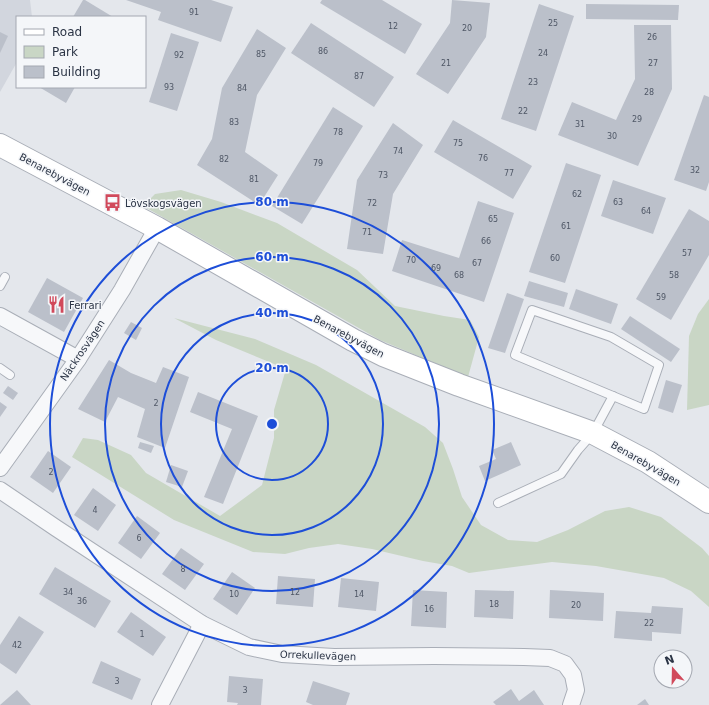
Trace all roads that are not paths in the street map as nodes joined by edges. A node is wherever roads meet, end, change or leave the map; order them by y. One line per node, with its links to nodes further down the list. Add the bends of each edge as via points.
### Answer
1 (0, 145): 2 (street, Benarebyvägen)
2 (157, 228): 6 (street, Näckrosvägen, via 122,290); 10 (street, Benarebyvägen, via 383,355)
3 (5, 277): 4 (lane)
4 (0, 286)
5 (0, 316): 6 (street)
6 (78, 359): 11 (street, Näckrosvägen)
7 (0, 368): 8 (lane)
8 (10, 375)
9 (613, 396): 9 (lane, via 644,409 659,365 611,337 532,310 515,355); 10 (lane)
10 (593, 433): 13 (street, Benarebyvägen, via 648,462); 14 (lane, via 561,474)
11 (0, 468)
12 (0, 490): 15 (street, Orrekullevägen)
13 (709, 502)
14 (498, 503)
15 (202, 624): 16 (street); 17 (street, Orrekullevägen, via 248,647 282,654 334,657 550,658 566,664 574,675 576,690)
16 (160, 705)
17 (571, 705)

